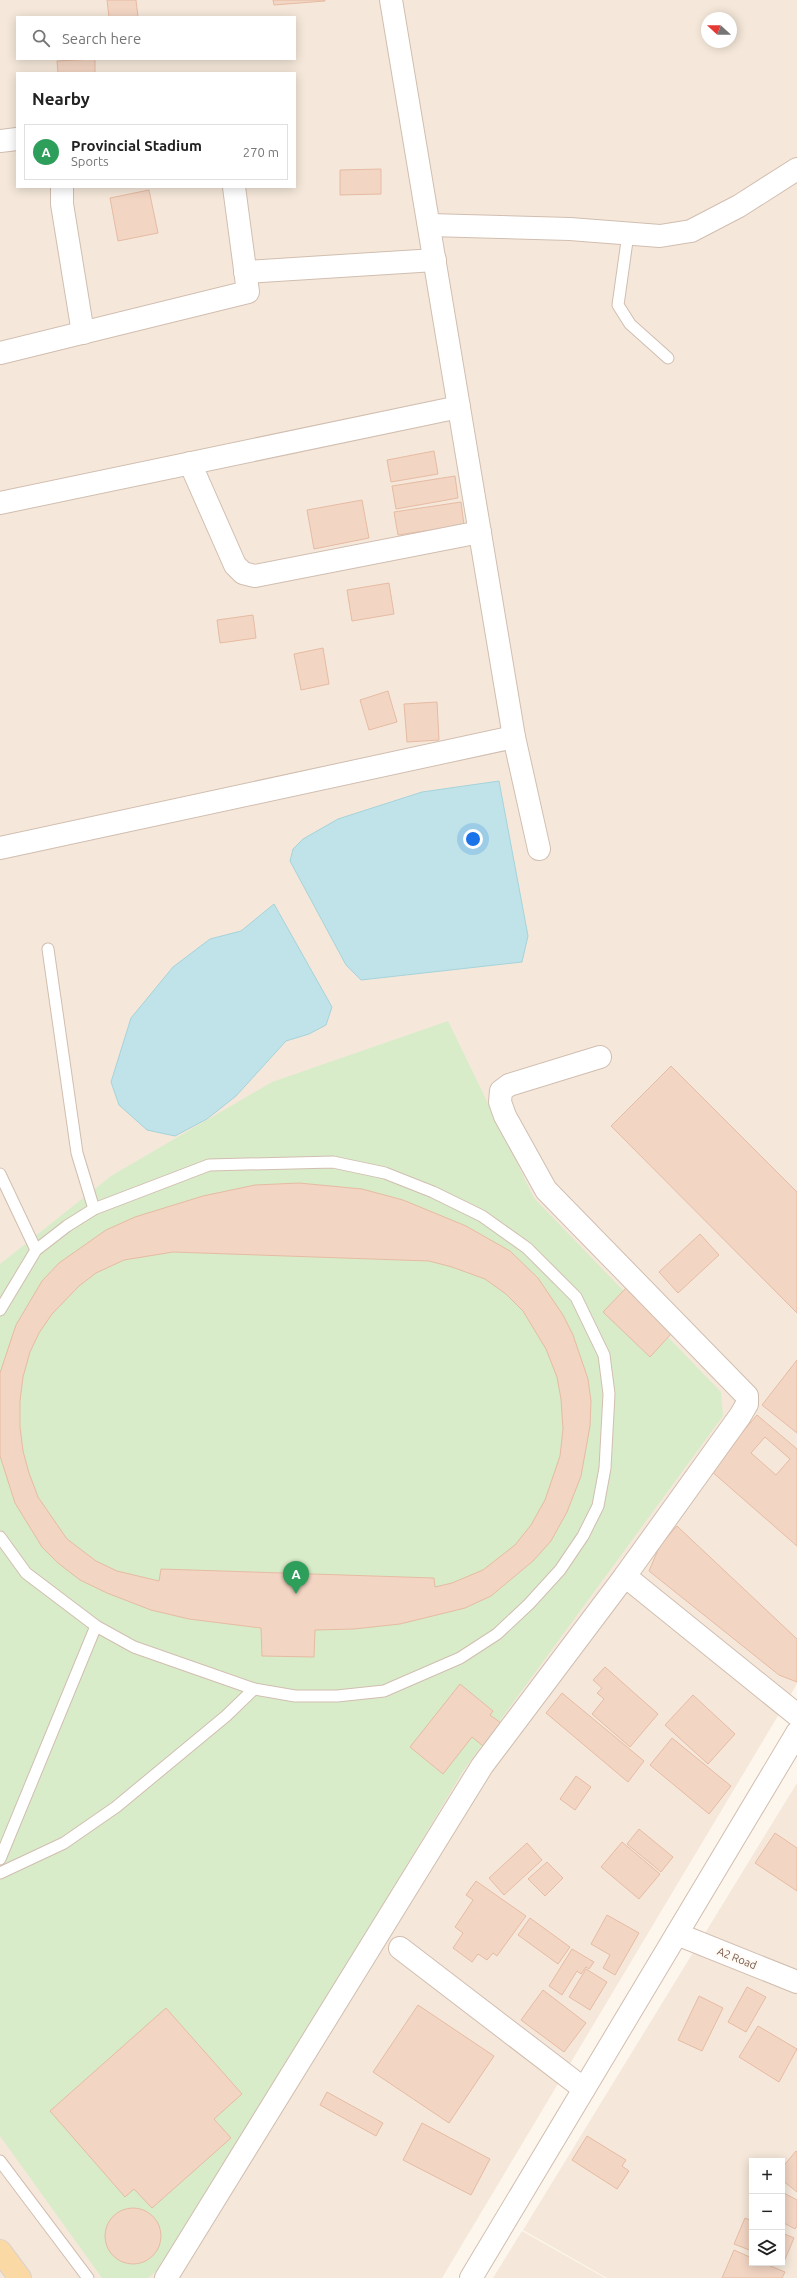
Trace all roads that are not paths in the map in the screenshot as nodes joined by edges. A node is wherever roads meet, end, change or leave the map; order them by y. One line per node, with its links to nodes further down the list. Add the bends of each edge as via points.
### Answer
1 (391, 0): 7 (street)
2 (16, 139): 3 (street)
3 (0, 141)
4 (797, 169): 8 (street, via 739,206 692,231 660,236)
5 (62, 188): 11 (street)
6 (234, 188): 10 (street)
7 (429, 225): 8 (street, via 570,229); 9 (street)
8 (628, 234): 13 (lane, via 618,305 630,324)
9 (435, 260): 10 (street); 14 (street)
10 (245, 272): 11 (street, via 248,292)
11 (84, 333): 12 (street)
12 (0, 353)
13 (668, 358)
14 (459, 407): 15 (street); 17 (street)
15 (190, 463): 16 (street); 17 (street, via 235,566 242,574 255,576)
16 (0, 503)
17 (480, 532): 18 (street)
18 (514, 737): 19 (street); 20 (street)
19 (0, 848)
20 (539, 849)
21 (48, 949): 24 (lane, via 77,1153)
22 (600, 1057): 28 (street, via 509,1085 501,1091 500,1102 505,1116 546,1190 748,1396 747,1404 740,1416)
23 (0, 1174): 25 (lane)
24 (94, 1209): 25 (lane); 30 (lane, via 209,1165 333,1162 385,1173 433,1192 482,1216 527,1248 576,1297 604,1355 609,1394 609,1432 606,1468 598,1506 583,1536 560,1570 530,1604 496,1634 460,1658 384,1691 337,1696 302,1696)
25 (36, 1250): 26 (lane)
26 (0, 1310)
27 (0, 1537): 29 (lane, via 26,1573)
28 (625, 1576): 31 (street); 43 (street, via 482,1766)
29 (96, 1626): 30 (lane, via 134,1647); 33 (lane)
30 (254, 1689): 34 (lane, via 226,1716 116,1807 64,1843)
31 (797, 1715)
32 (797, 1733): 35 (street)
33 (0, 1859)
34 (0, 1873)
35 (677, 1934): 37 (street, A2 Road); 38 (street)
36 (400, 1948): 38 (street)
37 (797, 1982)
38 (584, 2089): 44 (street)
39 (0, 2161): 42 (lane)
40 (0, 2251): 41 (main road)
41 (20, 2278)
42 (88, 2278)
43 (166, 2278)
44 (471, 2278)

